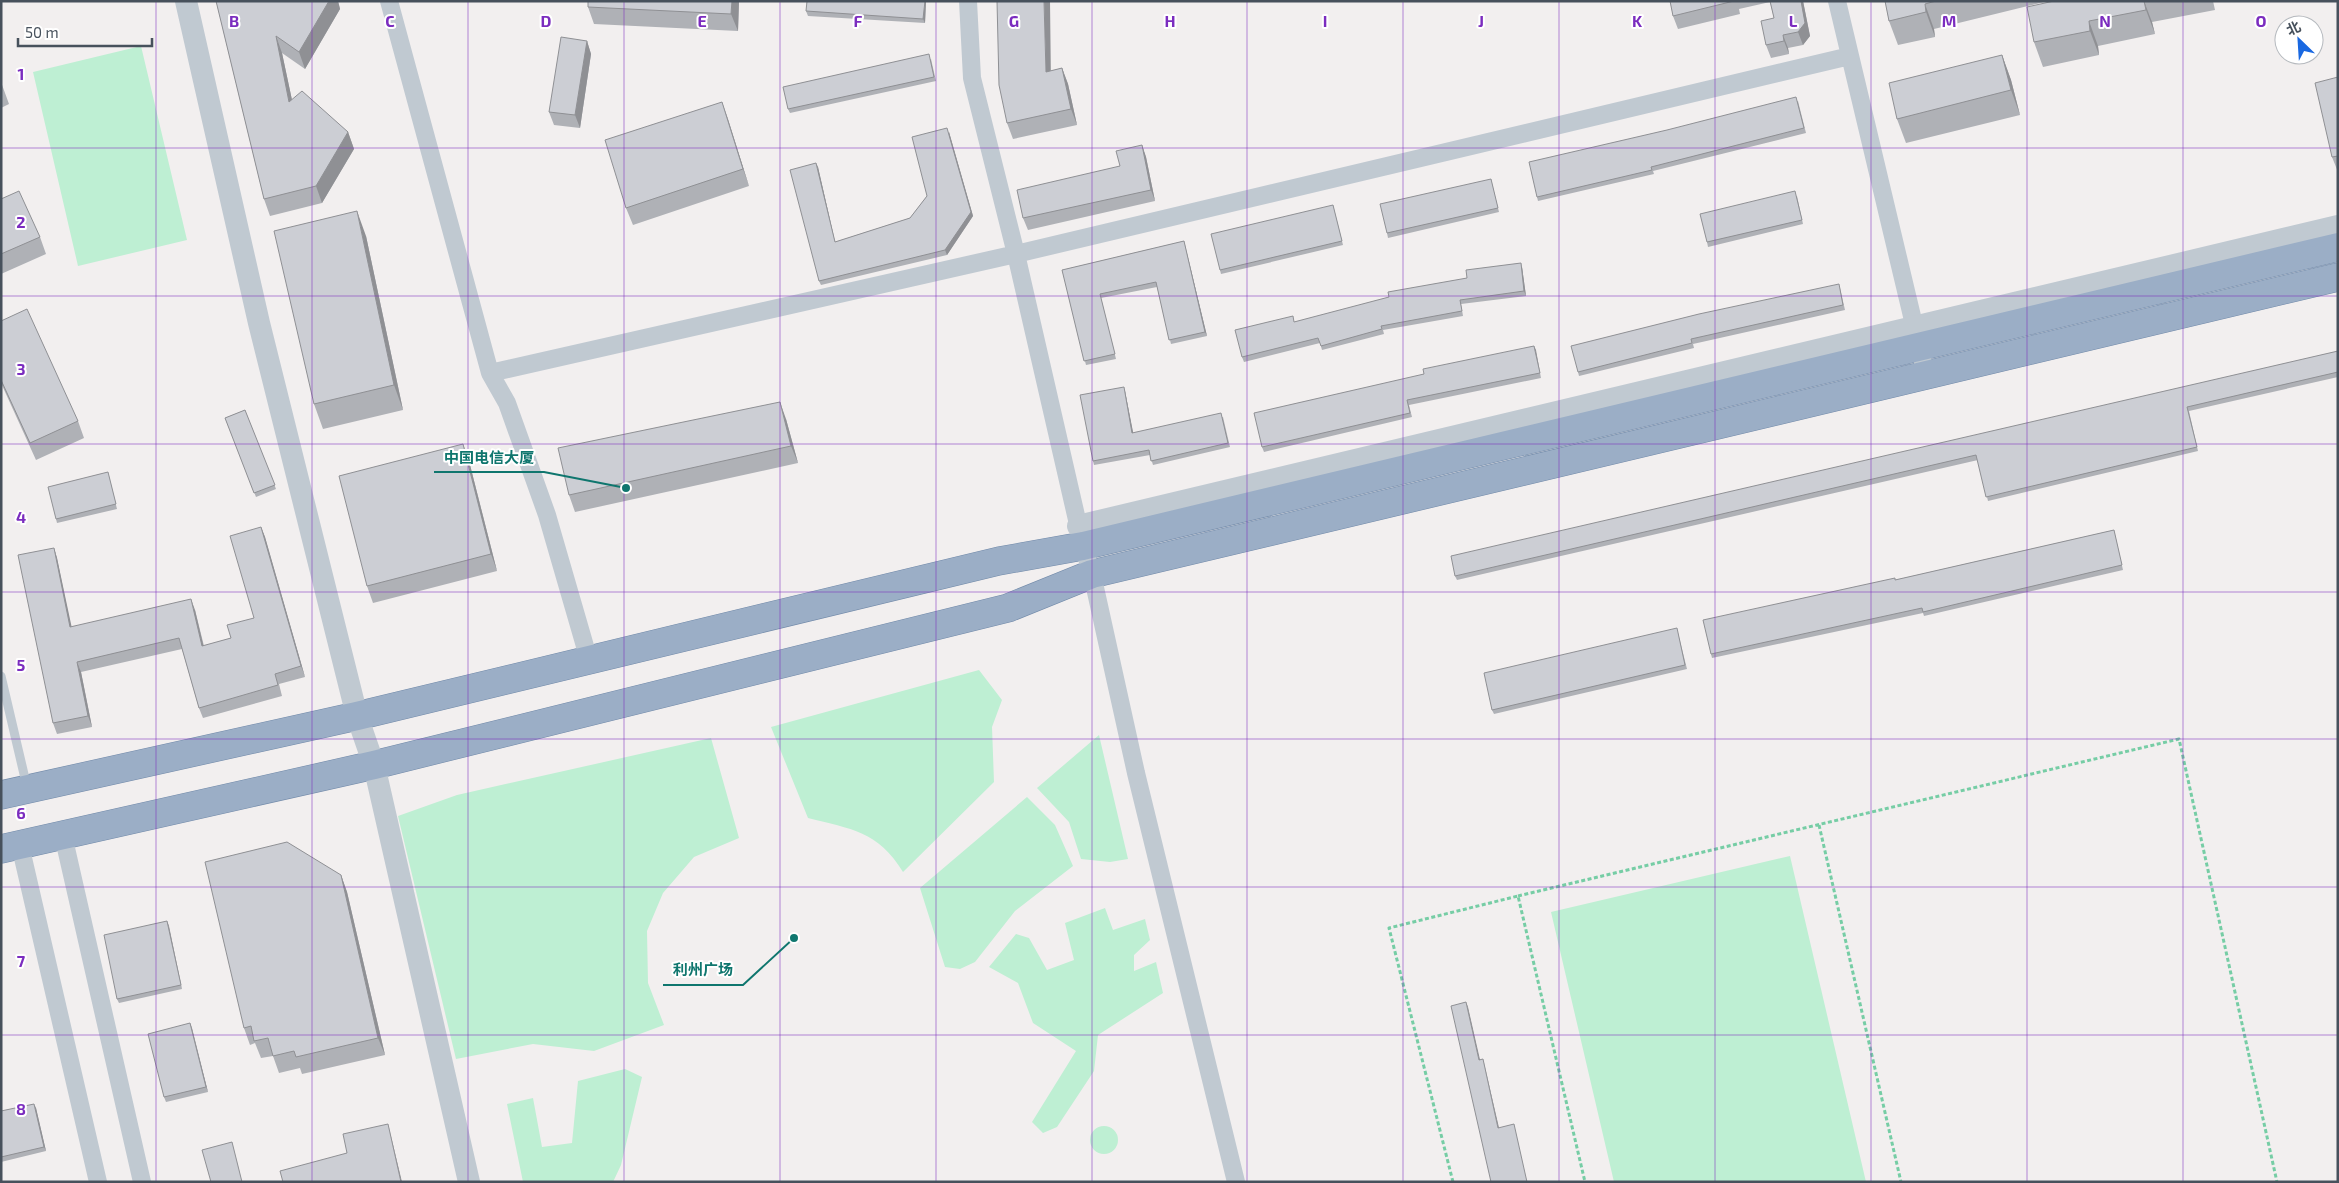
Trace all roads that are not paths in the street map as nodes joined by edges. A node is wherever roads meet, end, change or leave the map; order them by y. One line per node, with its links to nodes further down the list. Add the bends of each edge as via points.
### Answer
1 (186, 1): 17 (street, via 259,323)
2 (389, 1): 11 (street)
3 (968, 1): 8 (street, via 972,78)
4 (1837, 1): 5 (street)
5 (1850, 56): 8 (street); 10 (street)
6 (2338, 226): 10 (street)
7 (2338, 247): 10 (highway)
8 (1016, 254): 11 (street); 13 (street)
9 (2338, 277): 12 (highway)
10 (1917, 337): 12 (street); 13 (highway)
11 (490, 374): 15 (street, via 508,403 546,515)
12 (1926, 375): 14 (highway)
13 (1081, 536): 14 (street); 15 (highway, via 999,561)
14 (1092, 574): 18 (highway, via 1008,608); 25 (street, via 1136,774)
15 (589, 660): 17 (highway)
16 (1, 676): 19 (lane)
17 (357, 716): 18 (street); 19 (highway)
18 (374, 765): 20 (highway); 24 (street)
19 (14, 792)
20 (63, 835): 21 (highway); 23 (street)
21 (10, 847): 22 (street)
22 (98, 1182)
23 (142, 1182)
24 (469, 1182)
25 (1236, 1182)

